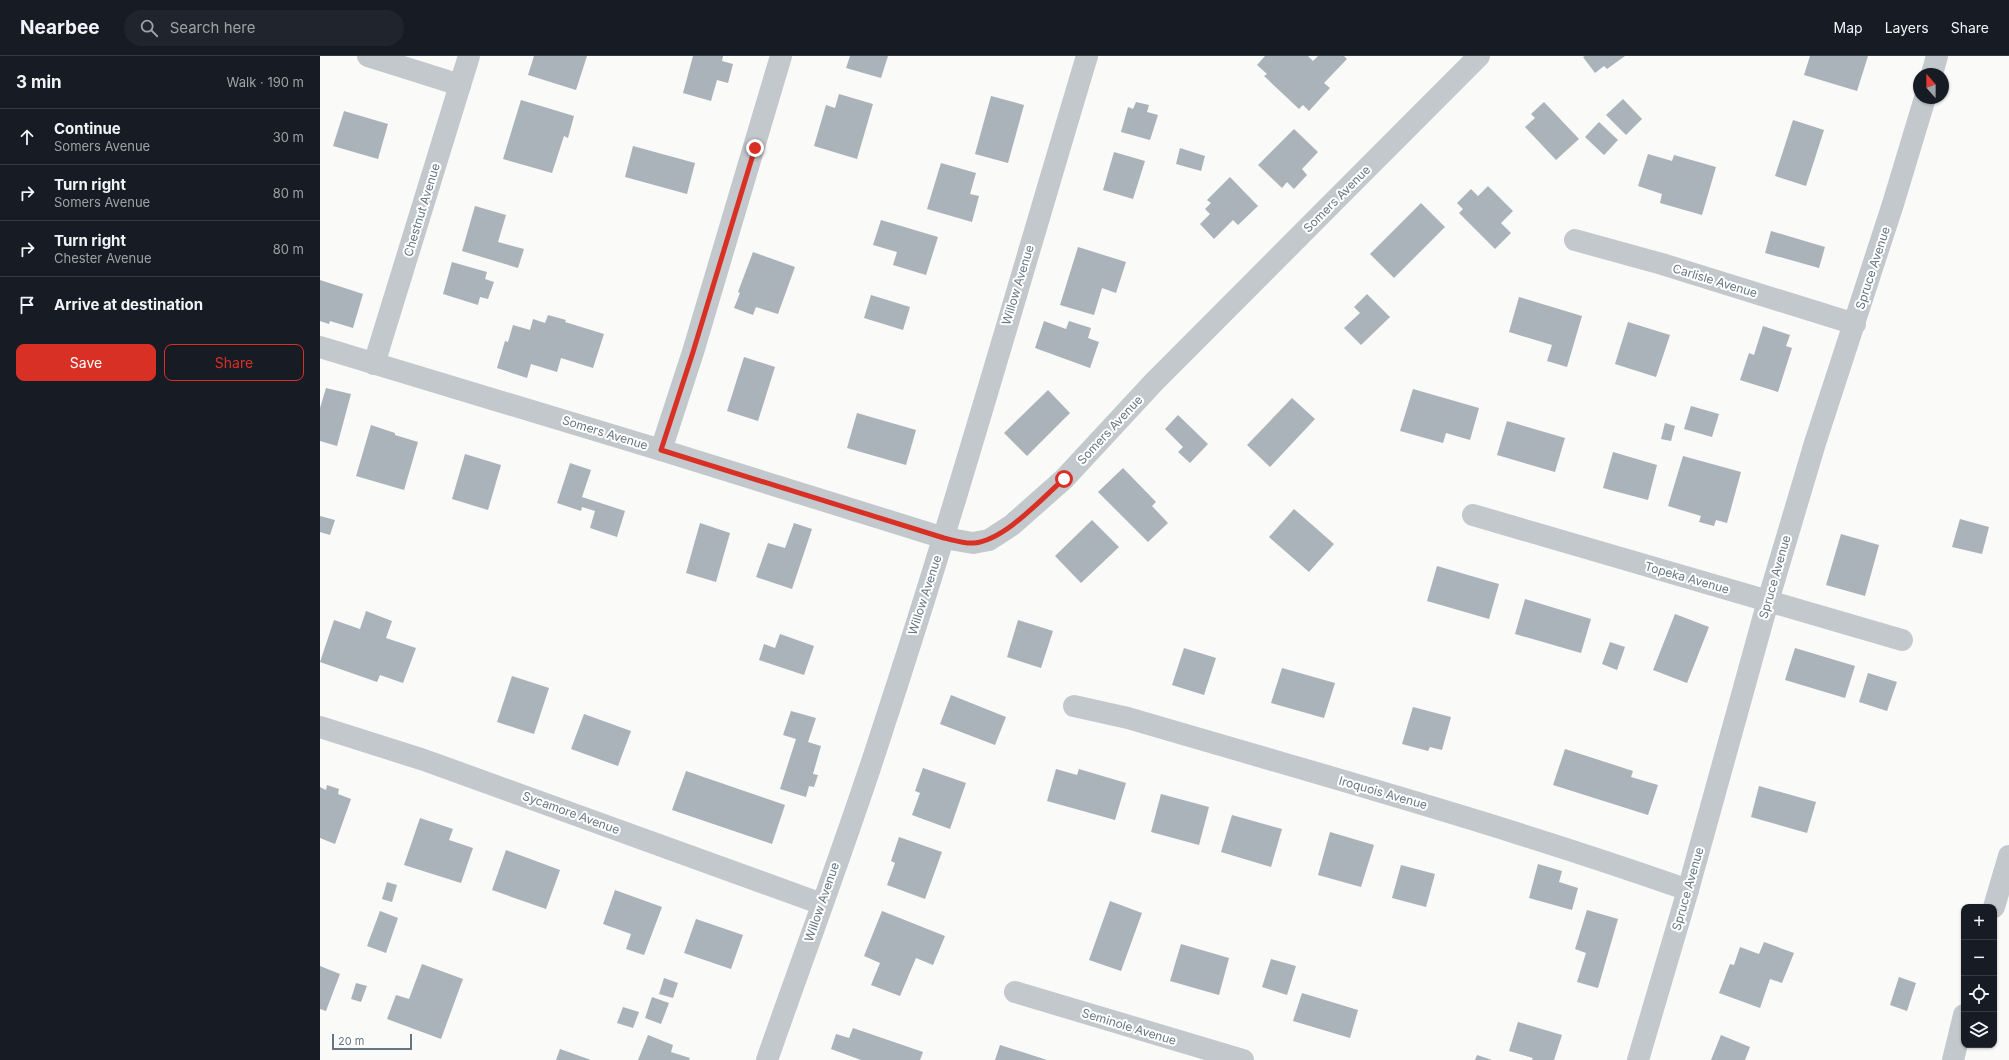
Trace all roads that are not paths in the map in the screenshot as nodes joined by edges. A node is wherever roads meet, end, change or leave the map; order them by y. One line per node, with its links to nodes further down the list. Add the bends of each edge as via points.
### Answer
1 (368, 56): 8 (street)
2 (469, 56): 8 (street, Chestnut Avenue)
3 (781, 56): 14 (street, via 696,344)
4 (1087, 56): 16 (street, Willow Avenue)
5 (1479, 56): 16 (street, Somers Avenue, via 1166,371 1058,484 1012,525 988,540 973,543)
6 (1937, 56): 7 (street)
7 (1934, 68)
8 (460, 85): 13 (street, Chestnut Avenue)
9 (1923, 104): 11 (street, Spruce Avenue)
10 (1575, 240): 11 (street, Carlisle Avenue, via 1662,264)
11 (1855, 324): 17 (street, Spruce Avenue, via 1815,443)
12 (320, 347): 13 (street, Somers Avenue)
13 (374, 364): 14 (street, Somers Avenue)
14 (661, 450): 16 (street, Somers Avenue)
15 (1472, 515): 17 (street, Topeka Avenue)
16 (944, 538): 23 (street, Willow Avenue, via 884,728)
17 (1768, 601): 18 (street, Topeka Avenue); 22 (street, Spruce Avenue)
18 (1902, 640)
19 (1074, 706): 22 (street, Iroquois Avenue, via 1128,718 1454,813)
20 (320, 727): 23 (street, Sycamore Avenue, via 424,760)
21 (2009, 856): 24 (street)
22 (1688, 890): 29 (street, Spruce Avenue)
23 (822, 904): 27 (street, Willow Avenue)
24 (1995, 904)
25 (1016, 992): 28 (street, Seminole Avenue)
26 (1961, 1027): 30 (street)
27 (767, 1060)
28 (1243, 1060)
29 (1638, 1060)
30 (1953, 1060)

